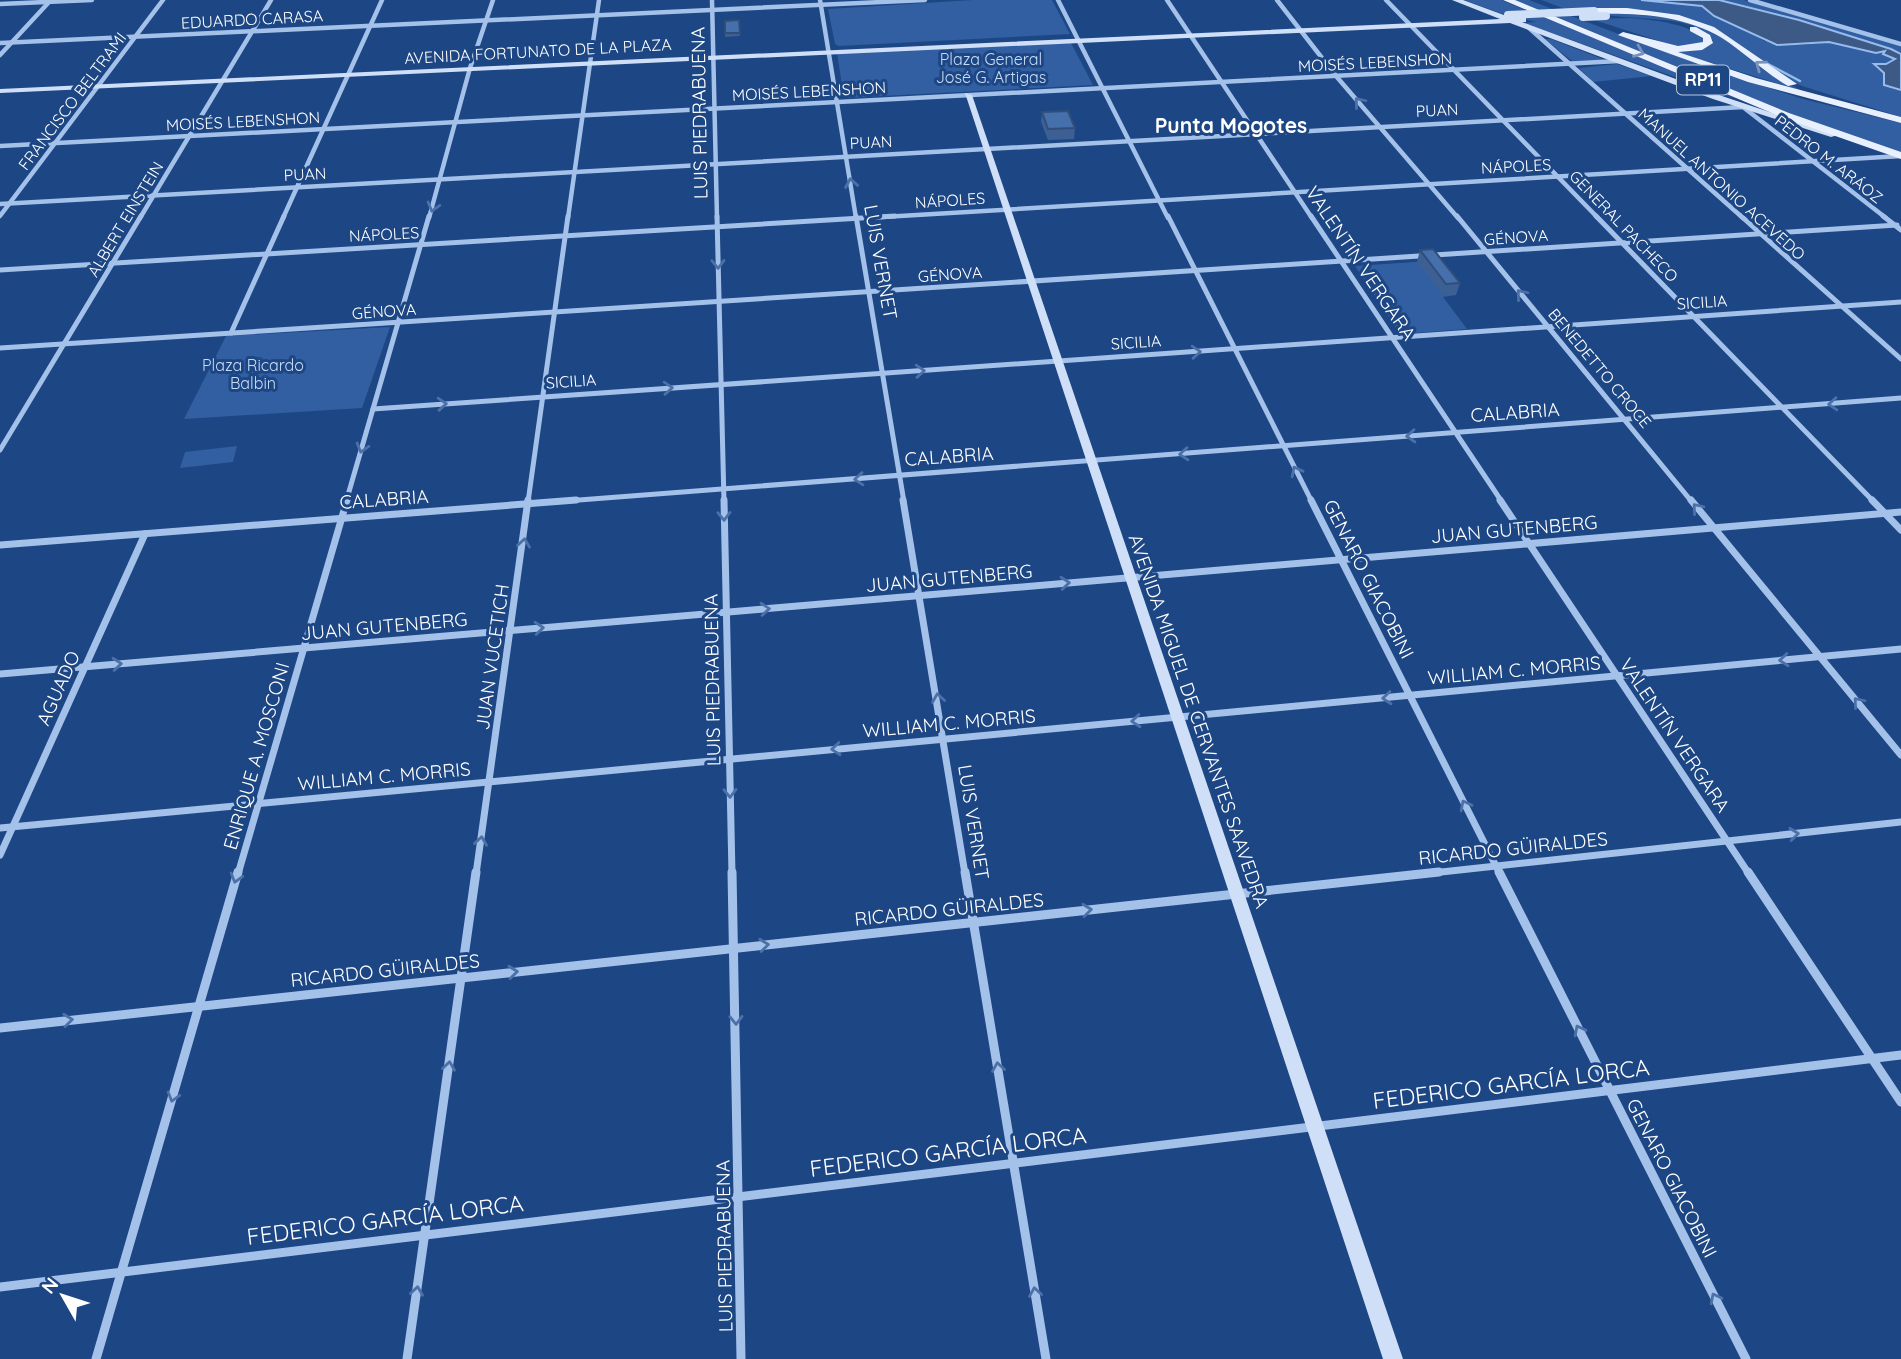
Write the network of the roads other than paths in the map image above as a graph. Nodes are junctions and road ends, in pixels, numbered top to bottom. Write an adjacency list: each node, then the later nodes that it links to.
1 (92, 0): 17 (street)
2 (163, 0): 34 (street, FRANCISCO BELTRAMI)
3 (271, 0): 31 (street, ALBERT EINSTEIN)
4 (382, 0): 29 (street)
5 (493, 0): 26 (street, ENRIQUE A. MOSCONI)
6 (599, 0): 22 (street, JUAN VUCETICH)
7 (712, 0): 20 (street, LUIS PIEDRABUENA)
8 (925, 0): 18 (street, EDUARDO CARASA)
9 (1058, 0): 35 (street, GENARO GIACOBINI)
10 (1167, 0): 32 (street, VALENTÍN VERGARA)
11 (1277, 0): 30 (street, BENEDETTO CROCE)
12 (1387, 0): 27 (street, GENERAL PACHECO)
13 (1456, 0): 23 (main road)
14 (1507, 0): 67 (main road, RP11, one-way to 67)
15 (1535, 0): 33 (main road, RP11)
16 (1750, 0): 38 (street)
17 (50, 1): 19 (street); 36 (street)
18 (820, 2): 20 (street, EDUARDO CARASA); 39 (street, LUIS VERNET)
19 (0, 4)
20 (713, 10): 22 (street, EDUARDO CARASA); 41 (street, LUIS PIEDRABUENA)
21 (1594, 11): 25 (main road, AVENIDA FORTUNATO DE LA PLAZA, bridge); 56 (main road, one-way to 21)
22 (597, 15): 26 (street, EDUARDO CARASA); 43 (street, JUAN VUCETICH)
23 (1497, 15): 25 (main road); 27 (main road, AVENIDA FORTUNATO DE LA PLAZA)
24 (1606, 16): 28 (main road, bridge); 33 (main road)
25 (1509, 18): 27 (main road, AVENIDA FORTUNATO DE LA PLAZA); 28 (main road)
26 (487, 20): 29 (street, EDUARDO CARASA); 45 (street, ENRIQUE A. MOSCONI)
27 (1407, 23): 30 (main road, AVENIDA FORTUNATO DE LA PLAZA); 46 (street, GENERAL PACHECO)
28 (1525, 23): 42 (main road); 44 (street, MANUEL ANTONIO ACEVEDO)
29 (370, 26): 31 (street, EDUARDO CARASA); 47 (street)
30 (1299, 28): 32 (main road, AVENIDA FORTUNATO DE LA PLAZA); 48 (street, BENEDETTO CROCE)
31 (253, 31): 34 (street, EDUARDO CARASA); 49 (street, ALBERT EINSTEIN)
32 (1187, 33): 35 (main road, AVENIDA FORTUNATO DE LA PLAZA); 50 (street, VALENTÍN VERGARA)
33 (1623, 35): 56 (main road, RP11)
34 (136, 37): 36 (street, EDUARDO CARASA); 51 (street, FRANCISCO BELTRAMI)
35 (1078, 39): 39 (main road, AVENIDA FORTUNATO DE LA PLAZA); 52 (street, GENARO GIACOBINI)
36 (12, 42): 37 (street, EDUARDO CARASA); 40 (street)
37 (0, 43)
38 (1901, 44)
39 (828, 50): 41 (main road, AVENIDA FORTUNATO DE LA PLAZA); 55 (street, LUIS VERNET)
40 (0, 55)
41 (713, 56): 43 (main road, AVENIDA FORTUNATO DE LA PLAZA); 58 (street, LUIS PIEDRABUENA)
42 (1619, 61): 44 (street, MOISÉS LEBENSHON); 57 (main road)
43 (591, 62): 45 (main road, AVENIDA FORTUNATO DE LA PLAZA); 60 (street, JUAN VUCETICH)
44 (1569, 64): 46 (street, MOISÉS LEBENSHON); 59 (street, MANUEL ANTONIO ACEVEDO)
45 (470, 68): 47 (main road, AVENIDA FORTUNATO DE LA PLAZA); 63 (street, ENRIQUE A. MOSCONI)
46 (1453, 70): 48 (street, MOISÉS LEBENSHON); 61 (street, GENERAL PACHECO)
47 (348, 74): 49 (main road, AVENIDA FORTUNATO DE LA PLAZA); 65 (street)
48 (1336, 76): 50 (street, MOISÉS LEBENSHON); 64 (street, BENEDETTO CROCE, one-way to 48)
49 (223, 80): 51 (main road, AVENIDA FORTUNATO DE LA PLAZA); 68 (street, ALBERT EINSTEIN)
50 (1220, 82): 52 (street, MOISÉS LEBENSHON); 66 (street, VALENTÍN VERGARA)
51 (98, 86): 53 (main road, AVENIDA FORTUNATO DE LA PLAZA); 70 (street, FRANCISCO BELTRAMI)
52 (1103, 88): 54 (street, MOISÉS LEBENSHON); 69 (street, GENARO GIACOBINI)
53 (0, 91)
54 (968, 95): 55 (street, MOISÉS LEBENSHON); 72 (main road, AVENIDA MIGUEL DE CERVANTES SAAVEDRA)
55 (837, 102): 58 (street, MOISÉS LEBENSHON); 73 (street, LUIS VERNET)
56 (1844, 105): 62 (main road, RP11)
57 (1743, 107): 59 (street, PUAN); 67 (main road); 75 (street, PEDRO M. ARÁOZ)
58 (715, 109): 60 (street, MOISÉS LEBENSHON); 76 (street, LUIS PIEDRABUENA)
59 (1623, 113): 61 (street, PUAN); 77 (street, MANUEL ANTONIO ACEVEDO)
60 (584, 116): 63 (street, MOISÉS LEBENSHON); 78 (street, JUAN VUCETICH)
61 (1500, 119): 64 (street, PUAN); 79 (street, GENERAL PACHECO)
62 (1901, 120)
63 (457, 122): 65 (street, MOISÉS LEBENSHON); 80 (street, ENRIQUE A. MOSCONI)
64 (1379, 126): 66 (street, PUAN); 81 (street, BENEDETTO CROCE)
65 (323, 129): 68 (street, MOISÉS LEBENSHON); 82 (street)
66 (1255, 132): 69 (street, PUAN); 83 (street, VALENTÍN VERGARA)
67 (1836, 135): 74 (main road, RP11)
68 (189, 136): 70 (street, MOISÉS LEBENSHON); 84 (street, ALBERT EINSTEIN)
69 (1129, 139): 72 (street, PUAN); 85 (street, GENARO GIACOBINI)
70 (55, 143): 71 (street, MOISÉS LEBENSHON); 86 (street, FRANCISCO BELTRAMI)
71 (0, 146)
72 (986, 148): 73 (street, PUAN); 88 (main road, AVENIDA MIGUEL DE CERVANTES SAAVEDRA)
73 (846, 156): 76 (street, PUAN); 90 (street, LUIS VERNET, one-way to 73)
74 (1901, 156): 75 (street, NÁPOLES)
75 (1812, 161): 77 (street, NÁPOLES); 91 (street, PEDRO M. ARÁOZ)
76 (716, 163): 78 (street, PUAN); 92 (street, LUIS PIEDRABUENA)
77 (1685, 167): 79 (street, NÁPOLES); 94 (street, MANUEL ANTONIO ACEVEDO)
78 (577, 171): 80 (street, PUAN); 95 (street, JUAN VUCETICH)
79 (1556, 176): 81 (street, NÁPOLES); 96 (street, GENERAL PACHECO)
80 (441, 179): 82 (street, PUAN); 97 (street, ENRIQUE A. MOSCONI, one-way to 97)
81 (1429, 183): 83 (street, NÁPOLES); 98 (street, BENEDETTO CROCE)
82 (297, 187): 84 (street, PUAN); 99 (street)
83 (1294, 191): 85 (street, NÁPOLES); 100 (street, VALENTÍN VERGARA)
84 (154, 195): 86 (street, PUAN); 101 (street, ALBERT EINSTEIN)
85 (1159, 199): 88 (street, NÁPOLES); 103 (street, GENARO GIACOBINI)
86 (9, 203): 87 (street, PUAN); 89 (street, FRANCISCO BELTRAMI)
87 (0, 204)
88 (1006, 208): 90 (street, NÁPOLES); 104 (main road, AVENIDA MIGUEL DE CERVANTES SAAVEDRA)
89 (0, 216)
90 (857, 218): 92 (street, NÁPOLES); 105 (street, LUIS VERNET)
91 (1898, 225): 93 (street, PEDRO M. ARÁOZ); 94 (street, GÉNOVA)
92 (718, 226): 95 (street, NÁPOLES); 106 (street, LUIS PIEDRABUENA, one-way to 106)
93 (1901, 230)
94 (1759, 234): 96 (street, GÉNOVA); 108 (street, MANUEL ANTONIO ACEVEDO)
95 (568, 235): 97 (street, NÁPOLES); 109 (street, JUAN VUCETICH)
96 (1621, 243): 98 (street, GÉNOVA); 110 (street, GENERAL PACHECO)
97 (422, 244): 99 (street, NÁPOLES); 111 (street, ENRIQUE A. MOSCONI)
98 (1486, 251): 100 (street, GÉNOVA); 112 (street, BENEDETTO CROCE, one-way to 98)
99 (267, 254): 101 (street, NÁPOLES); 113 (street)
100 (1341, 261): 103 (street, GÉNOVA); 114 (street, VALENTÍN VERGARA)
101 (113, 263): 102 (street, NÁPOLES); 115 (street, ALBERT EINSTEIN)
102 (0, 270)
103 (1195, 271): 104 (street, GÉNOVA); 117 (street, GENARO GIACOBINI)
104 (1030, 281): 105 (street, GÉNOVA); 119 (main road, AVENIDA MIGUEL DE CERVANTES SAAVEDRA)
105 (870, 292): 106 (street, GÉNOVA); 120 (street, LUIS VERNET)
106 (719, 302): 109 (street, GÉNOVA); 121 (street, LUIS PIEDRABUENA)
107 (1901, 302): 108 (street, SICILIA)
108 (1842, 306): 110 (street, SICILIA); 118 (street, MANUEL ANTONIO ACEVEDO)
109 (557, 312): 111 (street, GÉNOVA); 122 (street, JUAN VUCETICH)
110 (1693, 317): 112 (street, SICILIA); 124 (street, GENERAL PACHECO)
111 (399, 322): 113 (street, GÉNOVA); 125 (street, ENRIQUE A. MOSCONI)
112 (1548, 327): 114 (street, SICILIA); 126 (street, BENEDETTO CROCE)
113 (230, 333): 115 (street, GÉNOVA)
114 (1392, 338): 117 (street, SICILIA); 127 (street, VALENTÍN VERGARA)
115 (64, 344): 116 (street, GÉNOVA); 128 (street, ALBERT EINSTEIN)
116 (0, 348)
117 (1235, 349): 119 (street, SICILIA, one-way to 117); 129 (street, GENARO GIACOBINI)
118 (1901, 359)
119 (1057, 361): 120 (street, SICILIA, one-way to 119); 131 (main road, AVENIDA MIGUEL DE CERVANTES SAAVEDRA)
120 (884, 373): 121 (street, SICILIA); 132 (street, LUIS VERNET)
121 (721, 385): 122 (street, SICILIA, one-way to 121); 133 (street, LUIS PIEDRABUENA)
122 (545, 397): 125 (street, SICILIA, one-way to 122); 134 (street, JUAN VUCETICH)
123 (1901, 398): 124 (street, CALABRIA, one-way to 124)
124 (1781, 408): 126 (street, CALABRIA); 136 (street, GENERAL PACHECO)
125 (373, 409): 137 (street, ENRIQUE A. MOSCONI, one-way to 137)
126 (1625, 420): 127 (street, CALABRIA); 138 (street, BENEDETTO CROCE, one-way to 126)
127 (1455, 433): 129 (street, CALABRIA, one-way to 129); 141 (street, VALENTÍN VERGARA)
128 (4, 438): 130 (street, ALBERT EINSTEIN)
129 (1284, 446): 131 (street, CALABRIA, one-way to 131); 143 (street, GENARO GIACOBINI, one-way to 129)
130 (0, 450)
131 (1091, 461): 132 (street, CALABRIA); 144 (main road, AVENIDA MIGUEL DE CERVANTES SAAVEDRA)
132 (901, 475): 133 (street, CALABRIA, one-way to 133); 145 (street, LUIS VERNET)
133 (723, 489): 134 (street, CALABRIA); 146 (street, LUIS PIEDRABUENA, one-way to 146)
134 (529, 504): 137 (street, CALABRIA); 147 (street, JUAN VUCETICH, one-way to 134)
135 (1901, 512): 136 (street, JUAN GUTENBERG)
136 (1885, 513): 138 (street, JUAN GUTENBERG); 139 (street, GENERAL PACHECO)
137 (342, 519): 140 (street, CALABRIA); 148 (street, ENRIQUE A. MOSCONI)
138 (1714, 528): 141 (street, JUAN GUTENBERG); 150 (street, BENEDETTO CROCE)
139 (1901, 530)
140 (145, 534): 142 (street, CALABRIA); 151 (street, AGUADO)
141 (1529, 544): 143 (street, JUAN GUTENBERG); 153 (street, VALENTÍN VERGARA)
142 (0, 545)
143 (1341, 560): 144 (street, JUAN GUTENBERG); 154 (street, GENARO GIACOBINI)
144 (1130, 578): 145 (street, JUAN GUTENBERG, one-way to 144); 155 (main road, AVENIDA MIGUEL DE CERVANTES SAAVEDRA)
145 (921, 596): 146 (street, JUAN GUTENBERG, one-way to 145); 156 (street, LUIS VERNET, one-way to 145)
146 (726, 612): 147 (street, JUAN GUTENBERG, one-way to 146); 158 (street, LUIS PIEDRABUENA)
147 (511, 631): 148 (street, JUAN GUTENBERG); 159 (street, JUAN VUCETICH)
148 (303, 648): 151 (street, JUAN GUTENBERG, one-way to 148); 160 (street, ENRIQUE A. MOSCONI)
149 (1901, 649): 150 (street, WILLIAM C. MORRIS)
150 (1820, 657): 153 (street, WILLIAM C. MORRIS, one-way to 153); 157 (street, BENEDETTO CROCE, one-way to 150)
151 (85, 667): 152 (street, JUAN GUTENBERG); 162 (street, AGUADO)
152 (0, 674)
153 (1616, 676): 154 (street, WILLIAM C. MORRIS); 164 (street, VALENTÍN VERGARA)
154 (1410, 695): 155 (street, WILLIAM C. MORRIS, one-way to 155); 166 (street, GENARO GIACOBINI, one-way to 154)
155 (1177, 718): 156 (street, WILLIAM C. MORRIS, one-way to 156); 167 (main road, AVENIDA MIGUEL DE CERVANTES SAAVEDRA)
156 (944, 739): 158 (street, WILLIAM C. MORRIS, one-way to 158); 168 (street, LUIS VERNET)
157 (1901, 755)
158 (730, 760): 159 (street, WILLIAM C. MORRIS); 169 (street, LUIS PIEDRABUENA, one-way to 169)
159 (490, 782): 160 (street, WILLIAM C. MORRIS); 170 (street, JUAN VUCETICH, one-way to 159)
160 (258, 804): 162 (street, WILLIAM C. MORRIS); 171 (street, ENRIQUE A. MOSCONI, one-way to 171)
161 (1901, 822): 164 (street, RICARDO GÜIRALDES, one-way to 161)
162 (13, 827): 163 (street, WILLIAM C. MORRIS); 165 (street, AGUADO)
163 (0, 828)
164 (1726, 841): 166 (street, RICARDO GÜIRALDES); 174 (street, VALENTÍN VERGARA)
165 (0, 855)
166 (1496, 866): 167 (street, RICARDO GÜIRALDES); 175 (street, GENARO GIACOBINI, one-way to 166)
167 (1236, 894): 168 (street, RICARDO GÜIRALDES, one-way to 167); 177 (main road, AVENIDA MIGUEL DE CERVANTES SAAVEDRA)
168 (974, 922): 169 (street, RICARDO GÜIRALDES, one-way to 168); 178 (street, LUIS VERNET, one-way to 168)
169 (734, 948): 170 (street, RICARDO GÜIRALDES, one-way to 169); 179 (street, LUIS PIEDRABUENA, one-way to 179)
170 (462, 977): 171 (street, RICARDO GÜIRALDES); 180 (street, JUAN VUCETICH, one-way to 170)
171 (199, 1006): 172 (street, RICARDO GÜIRALDES, one-way to 171); 181 (street, ENRIQUE A. MOSCONI, one-way to 181)
172 (0, 1028)
173 (1901, 1055): 174 (street, FEDERICO GARCÍA LORCA)
174 (1872, 1058): 175 (street, FEDERICO GARCÍA LORCA); 176 (street, VALENTÍN VERGARA)
175 (1610, 1091): 177 (street, FEDERICO GARCÍA LORCA); 188 (street, GENARO GIACOBINI, one-way to 175)
176 (1901, 1102)
177 (1315, 1127): 178 (street, FEDERICO GARCÍA LORCA); 187 (main road, AVENIDA MIGUEL DE CERVANTES SAAVEDRA)
178 (1014, 1164): 179 (street, FEDERICO GARCÍA LORCA); 186 (street, LUIS VERNET, one-way to 178)
179 (740, 1197): 180 (street, FEDERICO GARCÍA LORCA); 185 (street, LUIS PIEDRABUENA)
180 (425, 1235): 181 (street, FEDERICO GARCÍA LORCA); 184 (street, JUAN VUCETICH, one-way to 180)
181 (122, 1272): 182 (street, FEDERICO GARCÍA LORCA); 183 (street, ENRIQUE A. MOSCONI)
182 (0, 1287)
183 (96, 1359)
184 (407, 1359)
185 (741, 1359)
186 (1046, 1359)
187 (1393, 1359)
188 (1746, 1359)

